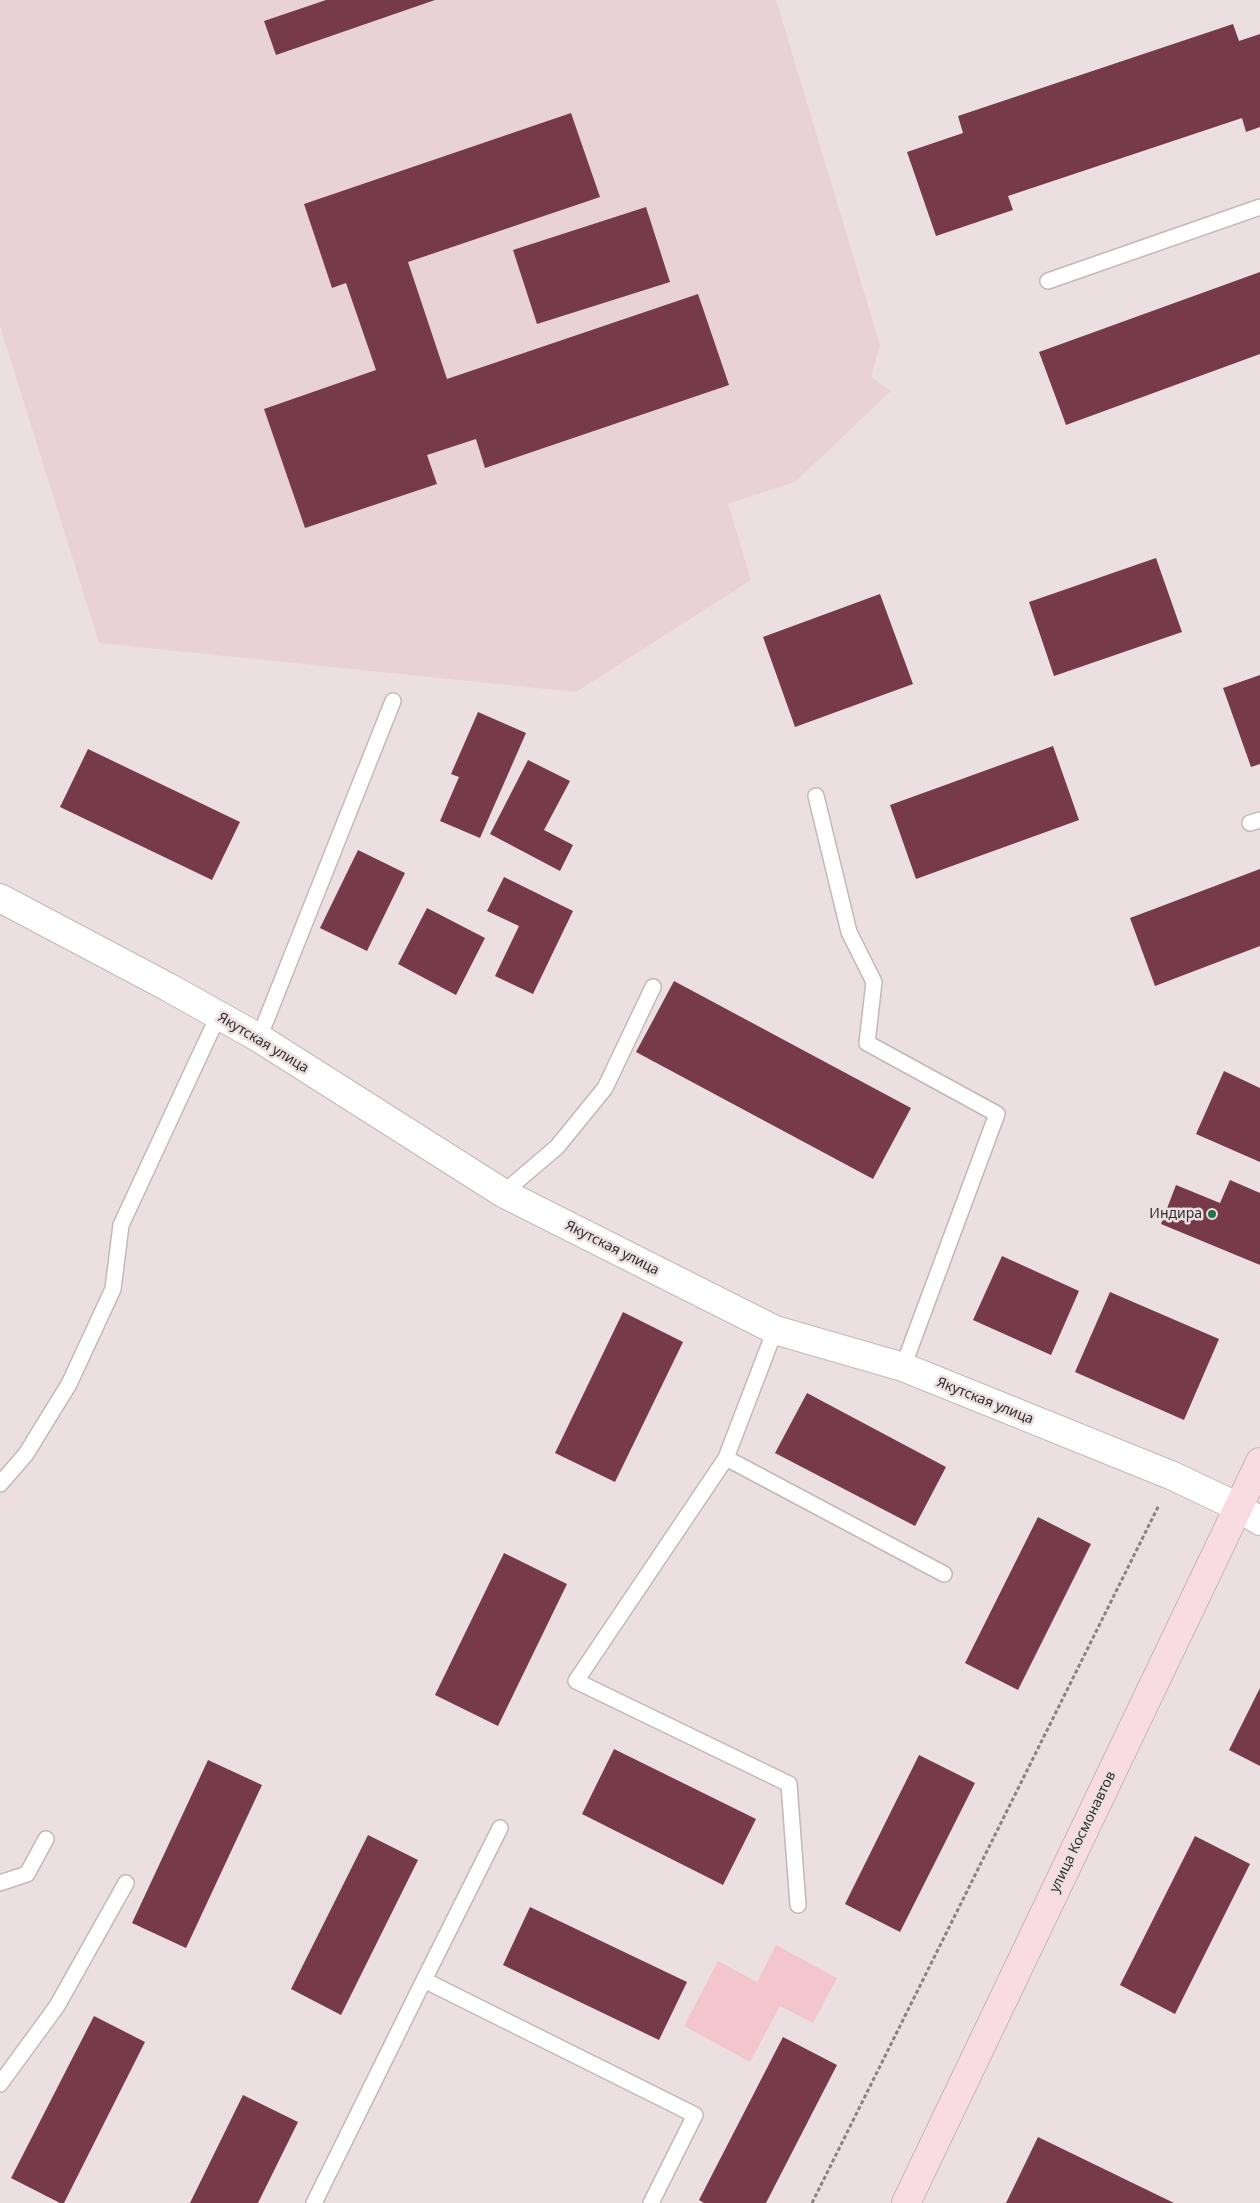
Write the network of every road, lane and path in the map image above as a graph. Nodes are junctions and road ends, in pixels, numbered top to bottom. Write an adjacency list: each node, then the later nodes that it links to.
1 (1260, 207): 2 (lane)
2 (1048, 281)
3 (393, 701): 8 (lane)
4 (816, 796): 11 (lane)
5 (0, 898): 7 (street, Якутская улица)
6 (653, 987): 9 (lane)
7 (218, 1016): 8 (street, Якутская улица); 15 (lane)
8 (259, 1038): 9 (street, Якутская улица)
9 (503, 1193): 10 (street, Якутская улица)
10 (775, 1330): 11 (street, Якутская улица); 12 (lane)
11 (903, 1367): 14 (street, Якутская улица)
12 (726, 1458): 17 (lane); 22 (lane)
13 (1260, 1462): 16 (street, улица Космонавтов)
14 (1173, 1476): 16 (street, Якутская улица); 27 (path)
15 (0, 1484)
16 (1249, 1514): 28 (street, улица Космонавтов)
17 (944, 1574)
18 (500, 1828): 23 (lane)
19 (46, 1839): 20 (lane)
20 (0, 1883)
21 (126, 1883): 24 (lane)
22 (798, 1905)
23 (424, 1980): 25 (lane); 26 (lane)
24 (0, 2084)
25 (314, 2203)
26 (651, 2203)
27 (812, 2203)
28 (906, 2203)

